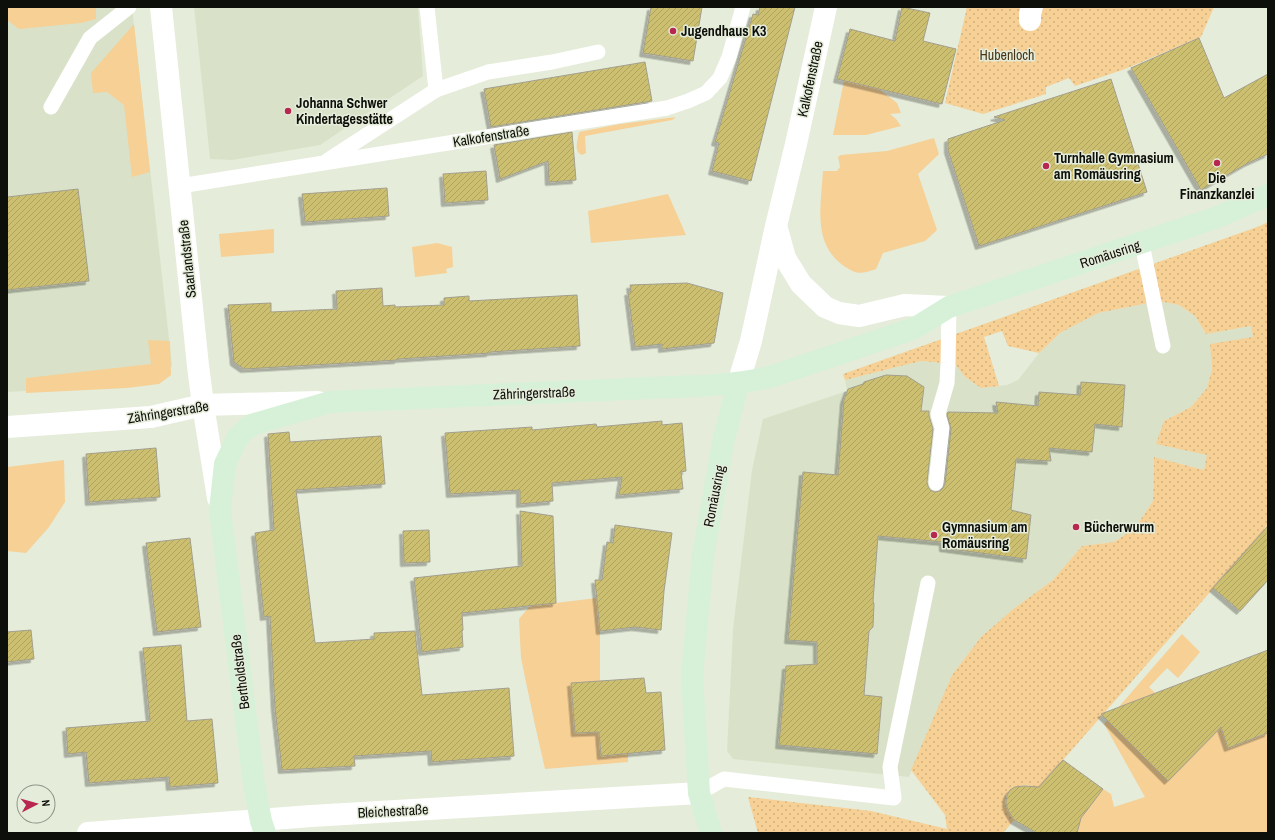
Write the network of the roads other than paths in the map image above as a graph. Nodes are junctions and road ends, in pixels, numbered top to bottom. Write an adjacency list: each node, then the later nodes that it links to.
1 (129, 7): 8 (lane)
2 (161, 7): 10 (street, Saarlandstraße)
3 (426, 7): 7 (lane)
4 (743, 7): 9 (lane, Kalkofenstraße)
5 (826, 7): 12 (street, Kalkofenstraße)
6 (598, 52): 7 (lane)
7 (436, 90): 9 (lane)
8 (51, 106)
9 (324, 163): 10 (lane, Kalkofenstraße)
10 (180, 186): 18 (street, Saarlandstraße)
11 (1268, 195): 13 (main road, Romäusring)
12 (776, 226): 14 (street, Romäusring); 16 (street, Kalkofenstraße)
13 (1142, 244): 14 (main road, Romäusring); 15 (lane)
14 (949, 307): 16 (main road, Romäusring); 20 (lane)
15 (1163, 346)
16 (738, 384): 17 (main road, Zähringerstraße); 23 (main road, Romäusring)
17 (330, 402): 18 (street, Zähringerstraße); 21 (main road, Zähringerstraße)
18 (203, 405): 19 (street, Zähringerstraße); 21 (street, Saarlandstraße)
19 (7, 427)
20 (936, 483)
21 (220, 510): 24 (main road, Bertholdstraße)
22 (928, 584): 23 (lane)
23 (699, 793): 24 (street, Bleichestraße); 26 (main road, Romäusring)
24 (263, 827): 25 (street, Bleichestraße)
25 (88, 833)
26 (711, 833)

